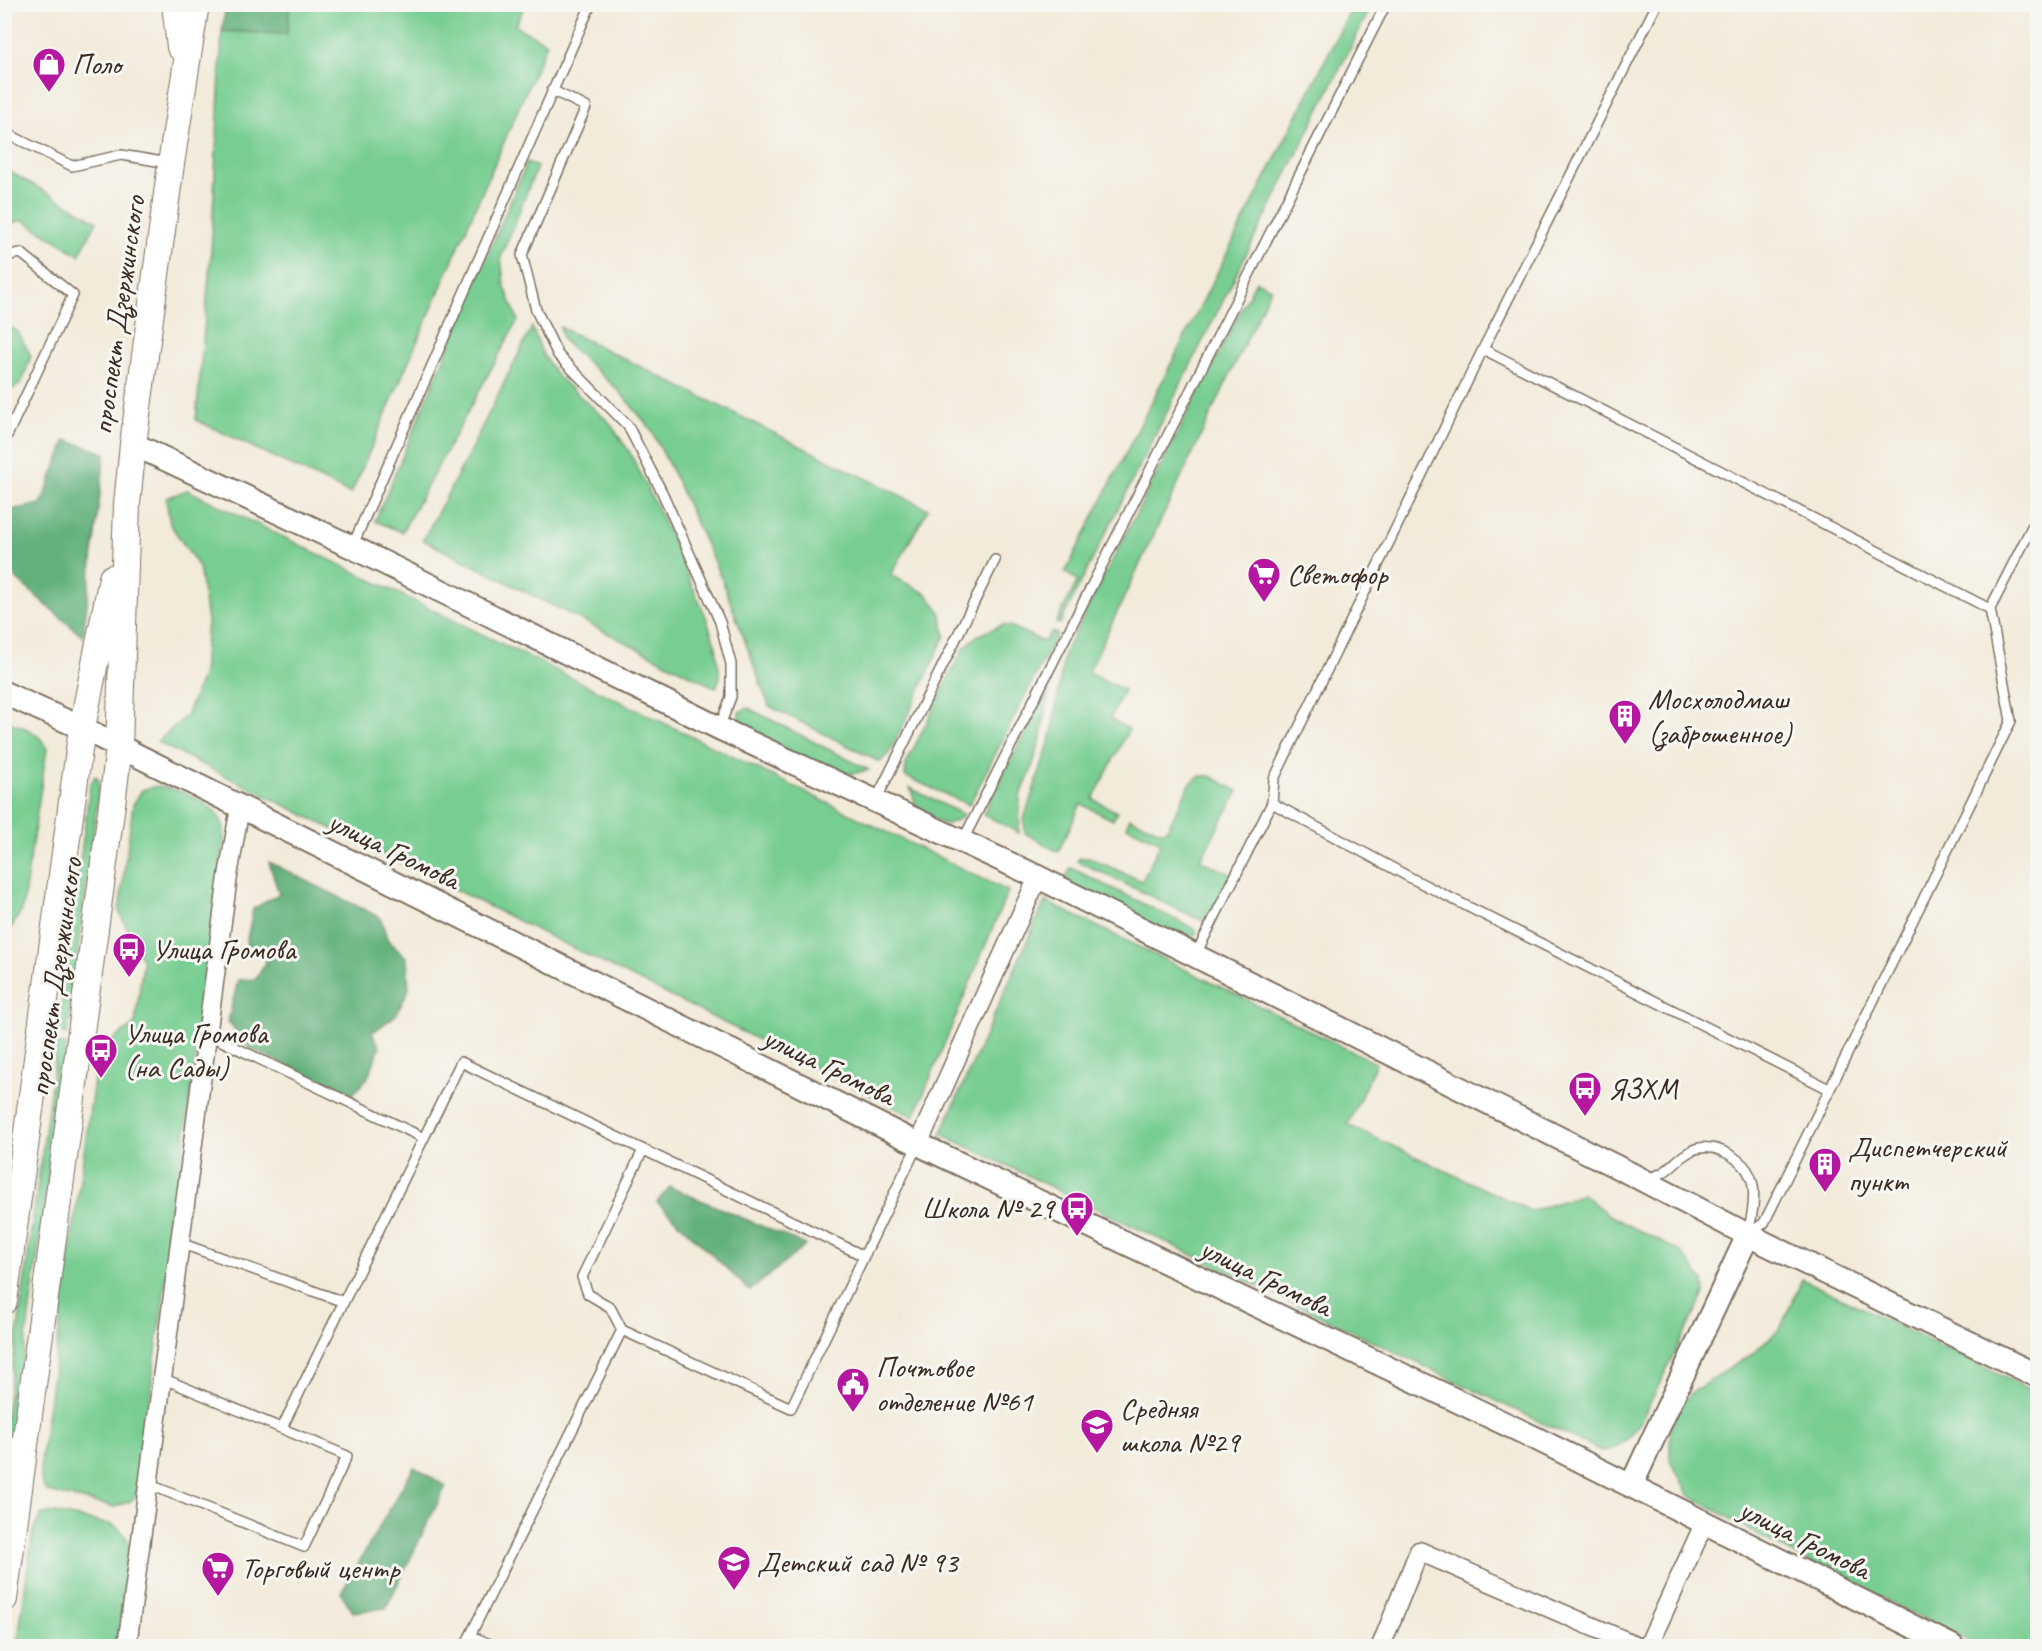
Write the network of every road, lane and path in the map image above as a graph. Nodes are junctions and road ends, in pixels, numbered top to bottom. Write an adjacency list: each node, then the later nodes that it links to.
1 (175, 4): 8 (main road)
2 (196, 4): 8 (main road)
3 (591, 4): 6 (lane)
4 (1386, 4): 27 (lane)
5 (1657, 4): 11 (lane)
6 (552, 90): 17 (lane); 22 (lane)
7 (4, 132): 9 (lane)
8 (175, 135): 9 (main road, проспект Дзержинского)
9 (171, 164): 14 (main road, проспект Дзержинского)
10 (4, 256): 12 (lane)
11 (1483, 349): 19 (lane); 25 (lane)
12 (9, 421): 13 (lane)
13 (4, 442)
14 (134, 444): 15 (main road, проспект Дзержинского); 17 (street)
15 (127, 504): 21 (main road, проспект Дзержинского); 23 (main road, проспект Дзержинского)
16 (2037, 515): 19 (lane)
17 (352, 547): 22 (street)
18 (995, 560): 24 (lane)
19 (1990, 609): 31 (lane)
20 (4, 693): 21 (street, улица Громова)
21 (82, 728): 23 (street, улица Громова); 39 (main road, проспект Дзержинского)
22 (719, 728): 24 (street)
23 (119, 747): 26 (street, улица Громова); 48 (main road, проспект Дзержинского)
24 (875, 802): 27 (street)
25 (1272, 803): 29 (lane); 31 (lane)
26 (240, 807): 30 (street); 33 (street, улица Громова)
27 (962, 842): 28 (street)
28 (1038, 877): 29 (street); 33 (street)
29 (1194, 957): 35 (street)
30 (207, 1034): 32 (lane); 37 (street)
31 (1829, 1089): 36 (lane)
32 (424, 1138): 34 (lane); 40 (lane)
33 (918, 1144): 38 (lane); 46 (street, улица Громова)
34 (644, 1150): 38 (lane); 41 (lane)
35 (1641, 1179): 36 (street); 36 (lane)
36 (1749, 1235): 42 (street); 46 (street)
37 (180, 1243): 40 (lane); 43 (street)
38 (864, 1256): 41 (lane)
39 (4, 1301)
40 (344, 1302): 44 (lane)
41 (622, 1330): 49 (lane)
42 (2037, 1376)
43 (162, 1377): 44 (lane); 45 (street)
44 (282, 1428): 45 (lane)
45 (148, 1484): 50 (street)
46 (1631, 1486): 47 (street, улица Громова)
47 (1705, 1522): 55 (street); 56 (street, улица Громова)
48 (4, 1599)
49 (471, 1636): 51 (lane); 52 (lane)
50 (127, 1647)
51 (465, 1647)
52 (494, 1647)
53 (1381, 1647): 54 (street)
54 (1636, 1647)
55 (1648, 1647)
56 (1952, 1647)

